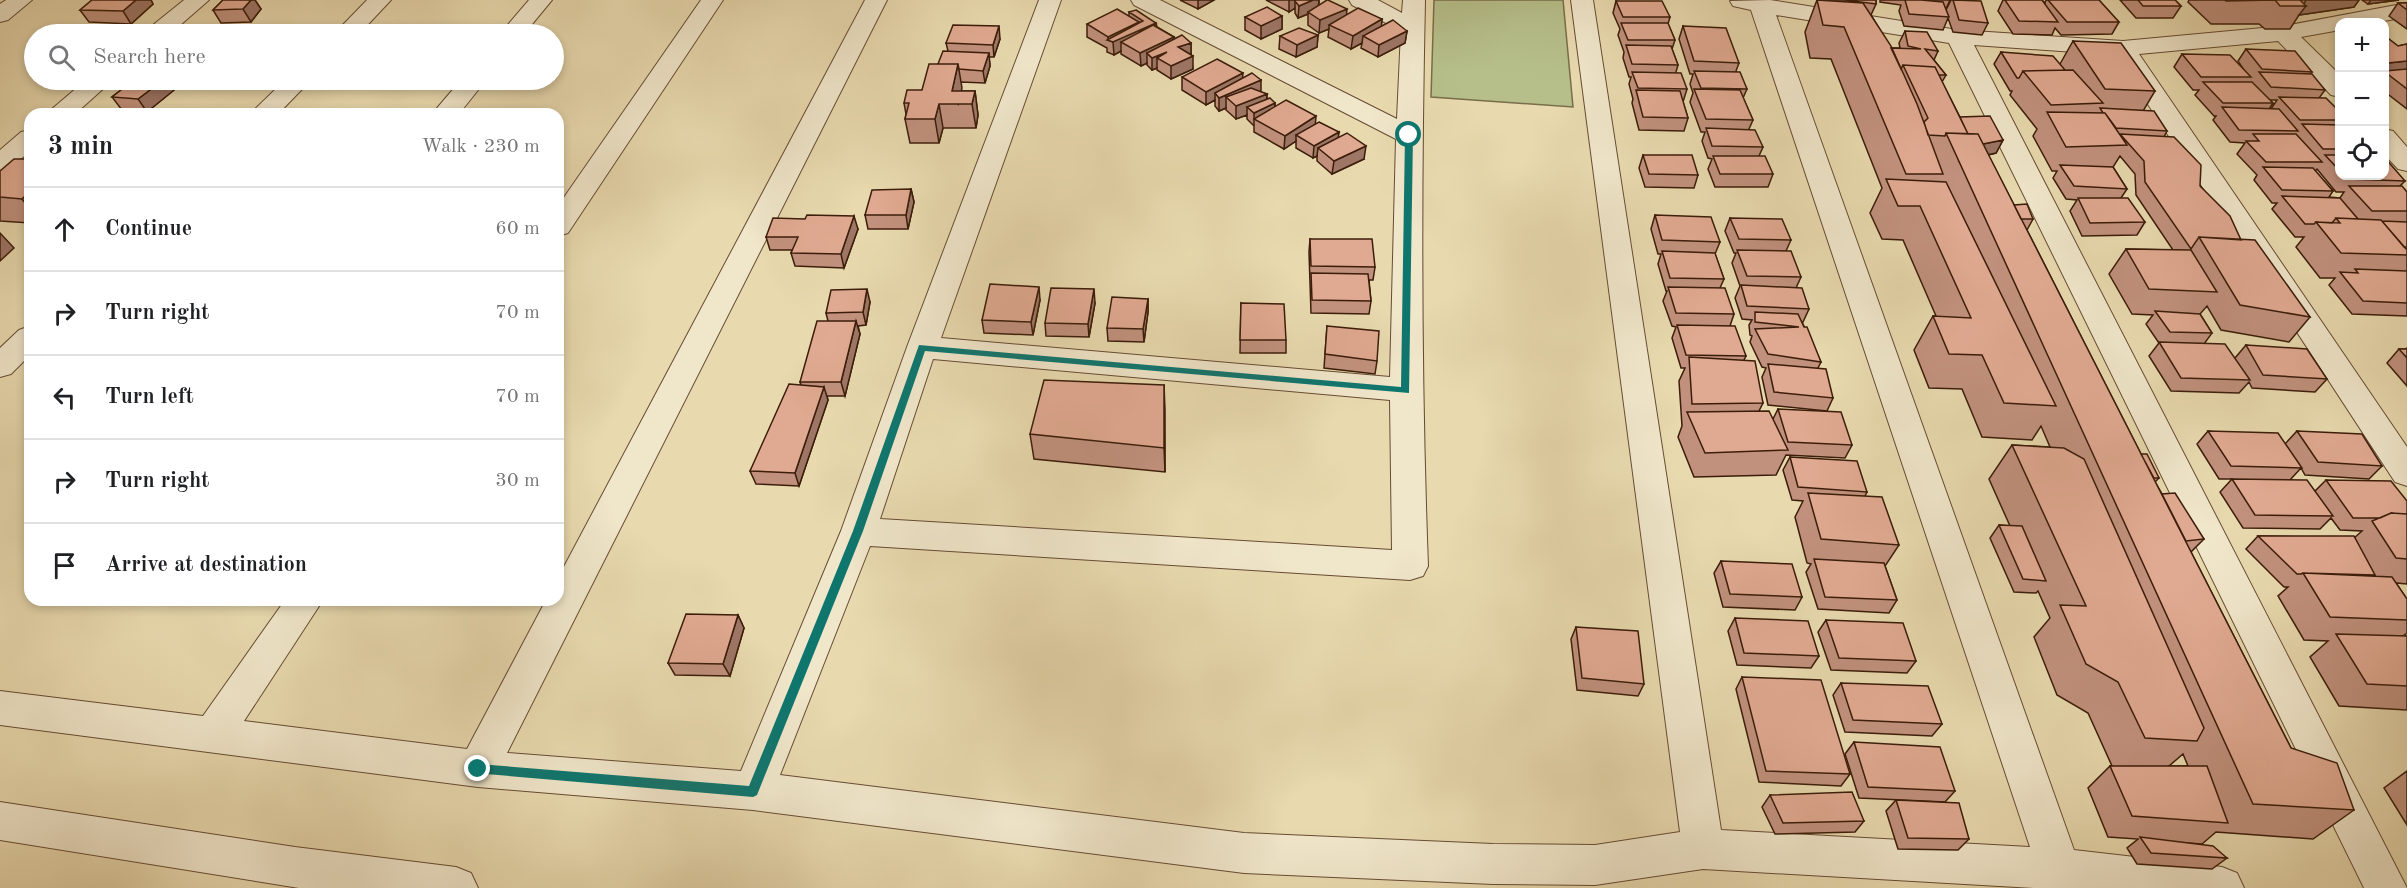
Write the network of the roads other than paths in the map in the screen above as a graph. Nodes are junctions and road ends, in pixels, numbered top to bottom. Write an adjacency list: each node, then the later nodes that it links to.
1 (21, 0): 14 (street)
2 (198, 0): 15 (street)
3 (380, 0): 16 (street)
4 (542, 0): 17 (street)
5 (712, 0): 35 (street)
6 (876, 0): 42 (street)
7 (1050, 0): 37 (street)
8 (1142, 0): 30 (street)
9 (1360, 0): 13 (street)
10 (1582, 0): 50 (street)
11 (1752, 2): 19 (street); 51 (street)
12 (2407, 10): 18 (street)
13 (1414, 14): 30 (street)
14 (0, 15)
15 (168, 24)
16 (356, 24)
17 (521, 24)
18 (2283, 33): 20 (street); 21 (street)
19 (1958, 37): 20 (street); 56 (street)
20 (2123, 48): 40 (street)
21 (2335, 85)
22 (90, 90): 25 (street)
23 (288, 90): 26 (street)
24 (465, 90): 27 (street)
25 (67, 108)
26 (269, 108)
27 (450, 108)
28 (2407, 128): 29 (street)
29 (2389, 130)
30 (1409, 135): 39 (street)
31 (2389, 142): 34 (street)
32 (24, 143): 33 (street)
33 (0, 163)
34 (2407, 163)
35 (564, 218)
36 (24, 343): 38 (street)
37 (922, 348): 39 (street); 41 (street)
38 (0, 366)
39 (1406, 390): 41 (street)
40 (2407, 473)
41 (858, 531): 48 (street)
42 (564, 603)
43 (301, 606): 46 (street)
44 (562, 606): 47 (street)
45 (0, 708): 46 (street)
46 (213, 734): 47 (street)
47 (478, 769): 48 (street)
48 (753, 791): 52 (street)
49 (4, 828): 53 (street)
50 (1702, 849): 51 (street); 52 (street)
51 (2059, 869): 55 (street)
52 (1595, 876)
53 (289, 877): 54 (street)
54 (456, 888)
55 (2222, 888)
56 (2386, 888)

